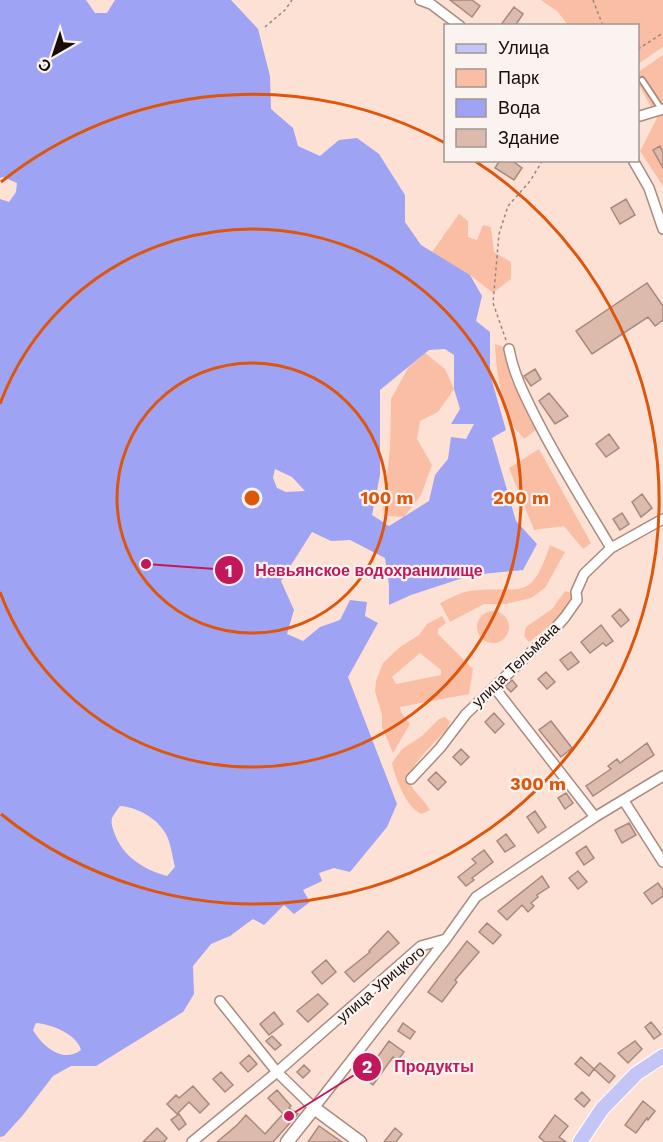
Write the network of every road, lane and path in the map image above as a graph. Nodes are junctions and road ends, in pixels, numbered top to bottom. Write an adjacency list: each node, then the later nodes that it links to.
1 (292, 0): 6 (path)
2 (420, 0): 4 (street)
3 (592, 0): 5 (path)
4 (457, 24)
5 (602, 24)
6 (265, 27)
7 (663, 33): 8 (path)
8 (639, 48)
9 (642, 80): 10 (lane)
10 (663, 110): 11 (street)
11 (639, 115)
12 (542, 162): 15 (path)
13 (634, 162): 14 (street)
14 (663, 229)
15 (509, 349): 17 (street)
16 (663, 519): 17 (street, улица Тельмана)
17 (611, 548): 18 (street, улица Тельмана)
18 (494, 687): 20 (street, улица Тельмана); 22 (street)
19 (663, 776): 21 (street)
20 (411, 778)
21 (624, 801): 22 (street); 23 (street)
22 (595, 817): 24 (street)
23 (663, 862)
24 (446, 939): 27 (street, улица Урицкого); 28 (street)
25 (220, 1001): 27 (street)
26 (663, 1056): 32 (main road)
27 (277, 1072): 28 (street); 30 (street, улица Урицкого)
28 (314, 1108): 29 (street); 31 (street)
29 (353, 1140)
30 (192, 1142)
31 (287, 1142)
32 (580, 1142)

